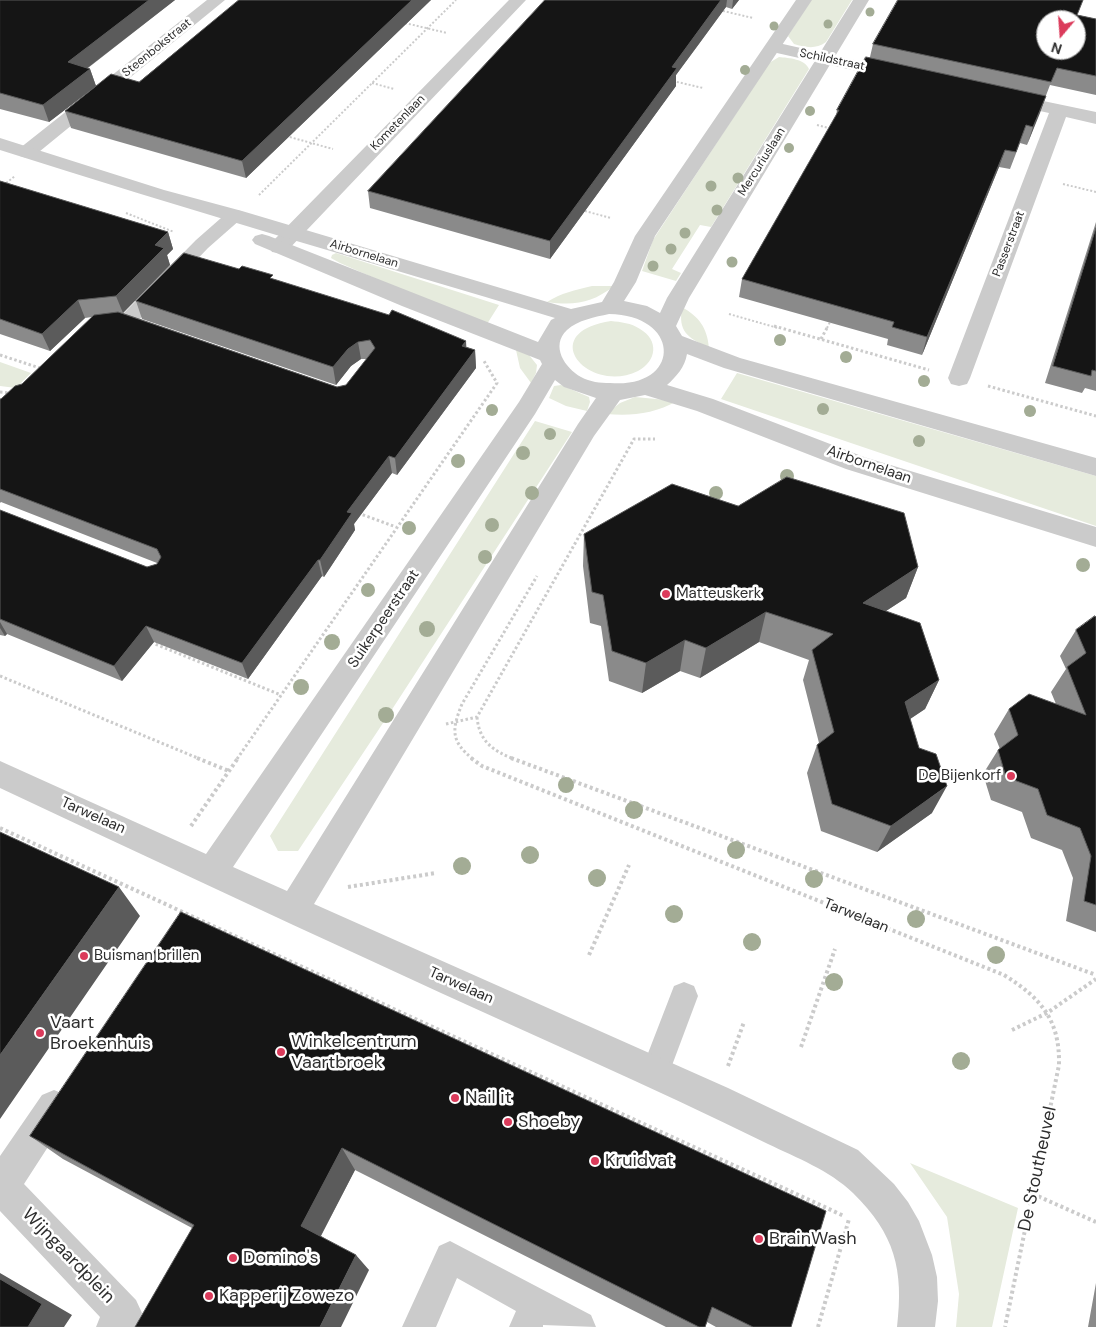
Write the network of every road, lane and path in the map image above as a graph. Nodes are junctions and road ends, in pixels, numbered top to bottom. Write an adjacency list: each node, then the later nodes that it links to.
1 (217, 0): 24 (street, Steenbokstraat)
2 (456, 0): 9 (path)
3 (518, 0): 10 (street, Kometenlaan)
4 (804, 0): 11 (street)
5 (861, 0): 12 (street, Mercuriuslaan)
6 (714, 9): 7 (path)
7 (753, 18)
8 (400, 22): 9 (path)
9 (427, 28): 10 (path); 22 (path)
10 (480, 40): 25 (street, Kometenlaan)
11 (774, 47): 12 (street, Schildstraat); 36 (street)
12 (825, 59): 13 (street, Schildstraat); 42 (street, Mercuriuslaan)
13 (910, 78)
14 (666, 79): 15 (path)
15 (703, 88)
16 (984, 94): 17 (street)
17 (1059, 110): 18 (street); 27 (street, Passerstraat)
18 (1096, 118)
19 (809, 123): 20 (path)
20 (836, 130)
21 (283, 136): 22 (path)
22 (312, 143): 25 (path); 33 (path)
23 (0, 144): 24 (street, Airbornelaan)
24 (27, 152): 33 (street, Airbornelaan)
25 (365, 158): 34 (street, Kometenlaan)
26 (17, 174): 28 (path)
27 (1034, 178): 29 (path); 49 (street, Passerstraat)
28 (0, 188)
29 (1096, 192)
30 (574, 208): 32 (path)
31 (124, 212): 35 (path)
32 (611, 218)
33 (230, 220): 34 (street, Airbornelaan); 35 (lane)
34 (286, 240): 39 (street, Airbornelaan); 47 (street, Airbornelaan)
35 (202, 244): 40 (lane)
36 (609, 306): 39 (street); 42 (street)
37 (729, 314): 44 (path)
38 (834, 314): 44 (path)
39 (570, 316): 47 (street)
40 (126, 322): 41 (street); 43 (lane)
41 (102, 324)
42 (670, 333): 50 (street); 56 (street)
43 (163, 335)
44 (821, 339): 49 (path)
45 (0, 355): 48 (path)
46 (477, 358): 58 (path)
47 (551, 360): 52 (street); 71 (street, Suikerpeerstraat)
48 (46, 370)
49 (959, 378): 54 (path)
50 (645, 387): 52 (street); 59 (street, Airbornelaan)
51 (0, 392): 53 (path)
52 (613, 392): 76 (street)
53 (14, 393)
54 (1096, 416)
55 (655, 439): 63 (path)
56 (1096, 467)
57 (353, 512): 58 (path)
58 (397, 527): 62 (path)
59 (1096, 537)
60 (161, 637): 62 (path)
61 (0, 676): 66 (path)
62 (281, 695): 66 (path)
63 (477, 717): 64 (path); 79 (path)
64 (454, 722): 65 (path); 82 (path, Tarwelaan)
65 (438, 726)
66 (229, 771): 69 (path)
67 (0, 774): 71 (street, Tarwelaan)
68 (0, 828): 95 (path)
69 (188, 832)
70 (630, 865): 78 (path)
71 (212, 872): 76 (street, Tarwelaan)
72 (436, 873): 74 (path)
73 (347, 878): 74 (path)
74 (347, 888): 75 (path)
75 (347, 896)
76 (293, 910): 86 (street, Tarwelaan)
77 (835, 949): 85 (path)
78 (589, 955)
79 (1096, 975)
80 (1096, 979): 82 (path)
81 (684, 996): 86 (lane)
82 (1047, 1013): 84 (path); 89 (path, De Stoutheuvel)
83 (744, 1022): 87 (path)
84 (1012, 1030)
85 (801, 1047)
86 (655, 1074): 96 (street, Tarwelaan)
87 (725, 1074)
88 (68, 1085): 92 (street, Wijngaardplein)
89 (1033, 1194): 90 (path); 97 (path, De Stoutheuvel)
90 (1096, 1222)
91 (530, 1315): 93 (lane); 94 (lane)
92 (115, 1327)
93 (419, 1327)
94 (579, 1327)
95 (818, 1327)
96 (916, 1327)
97 (1006, 1327)

